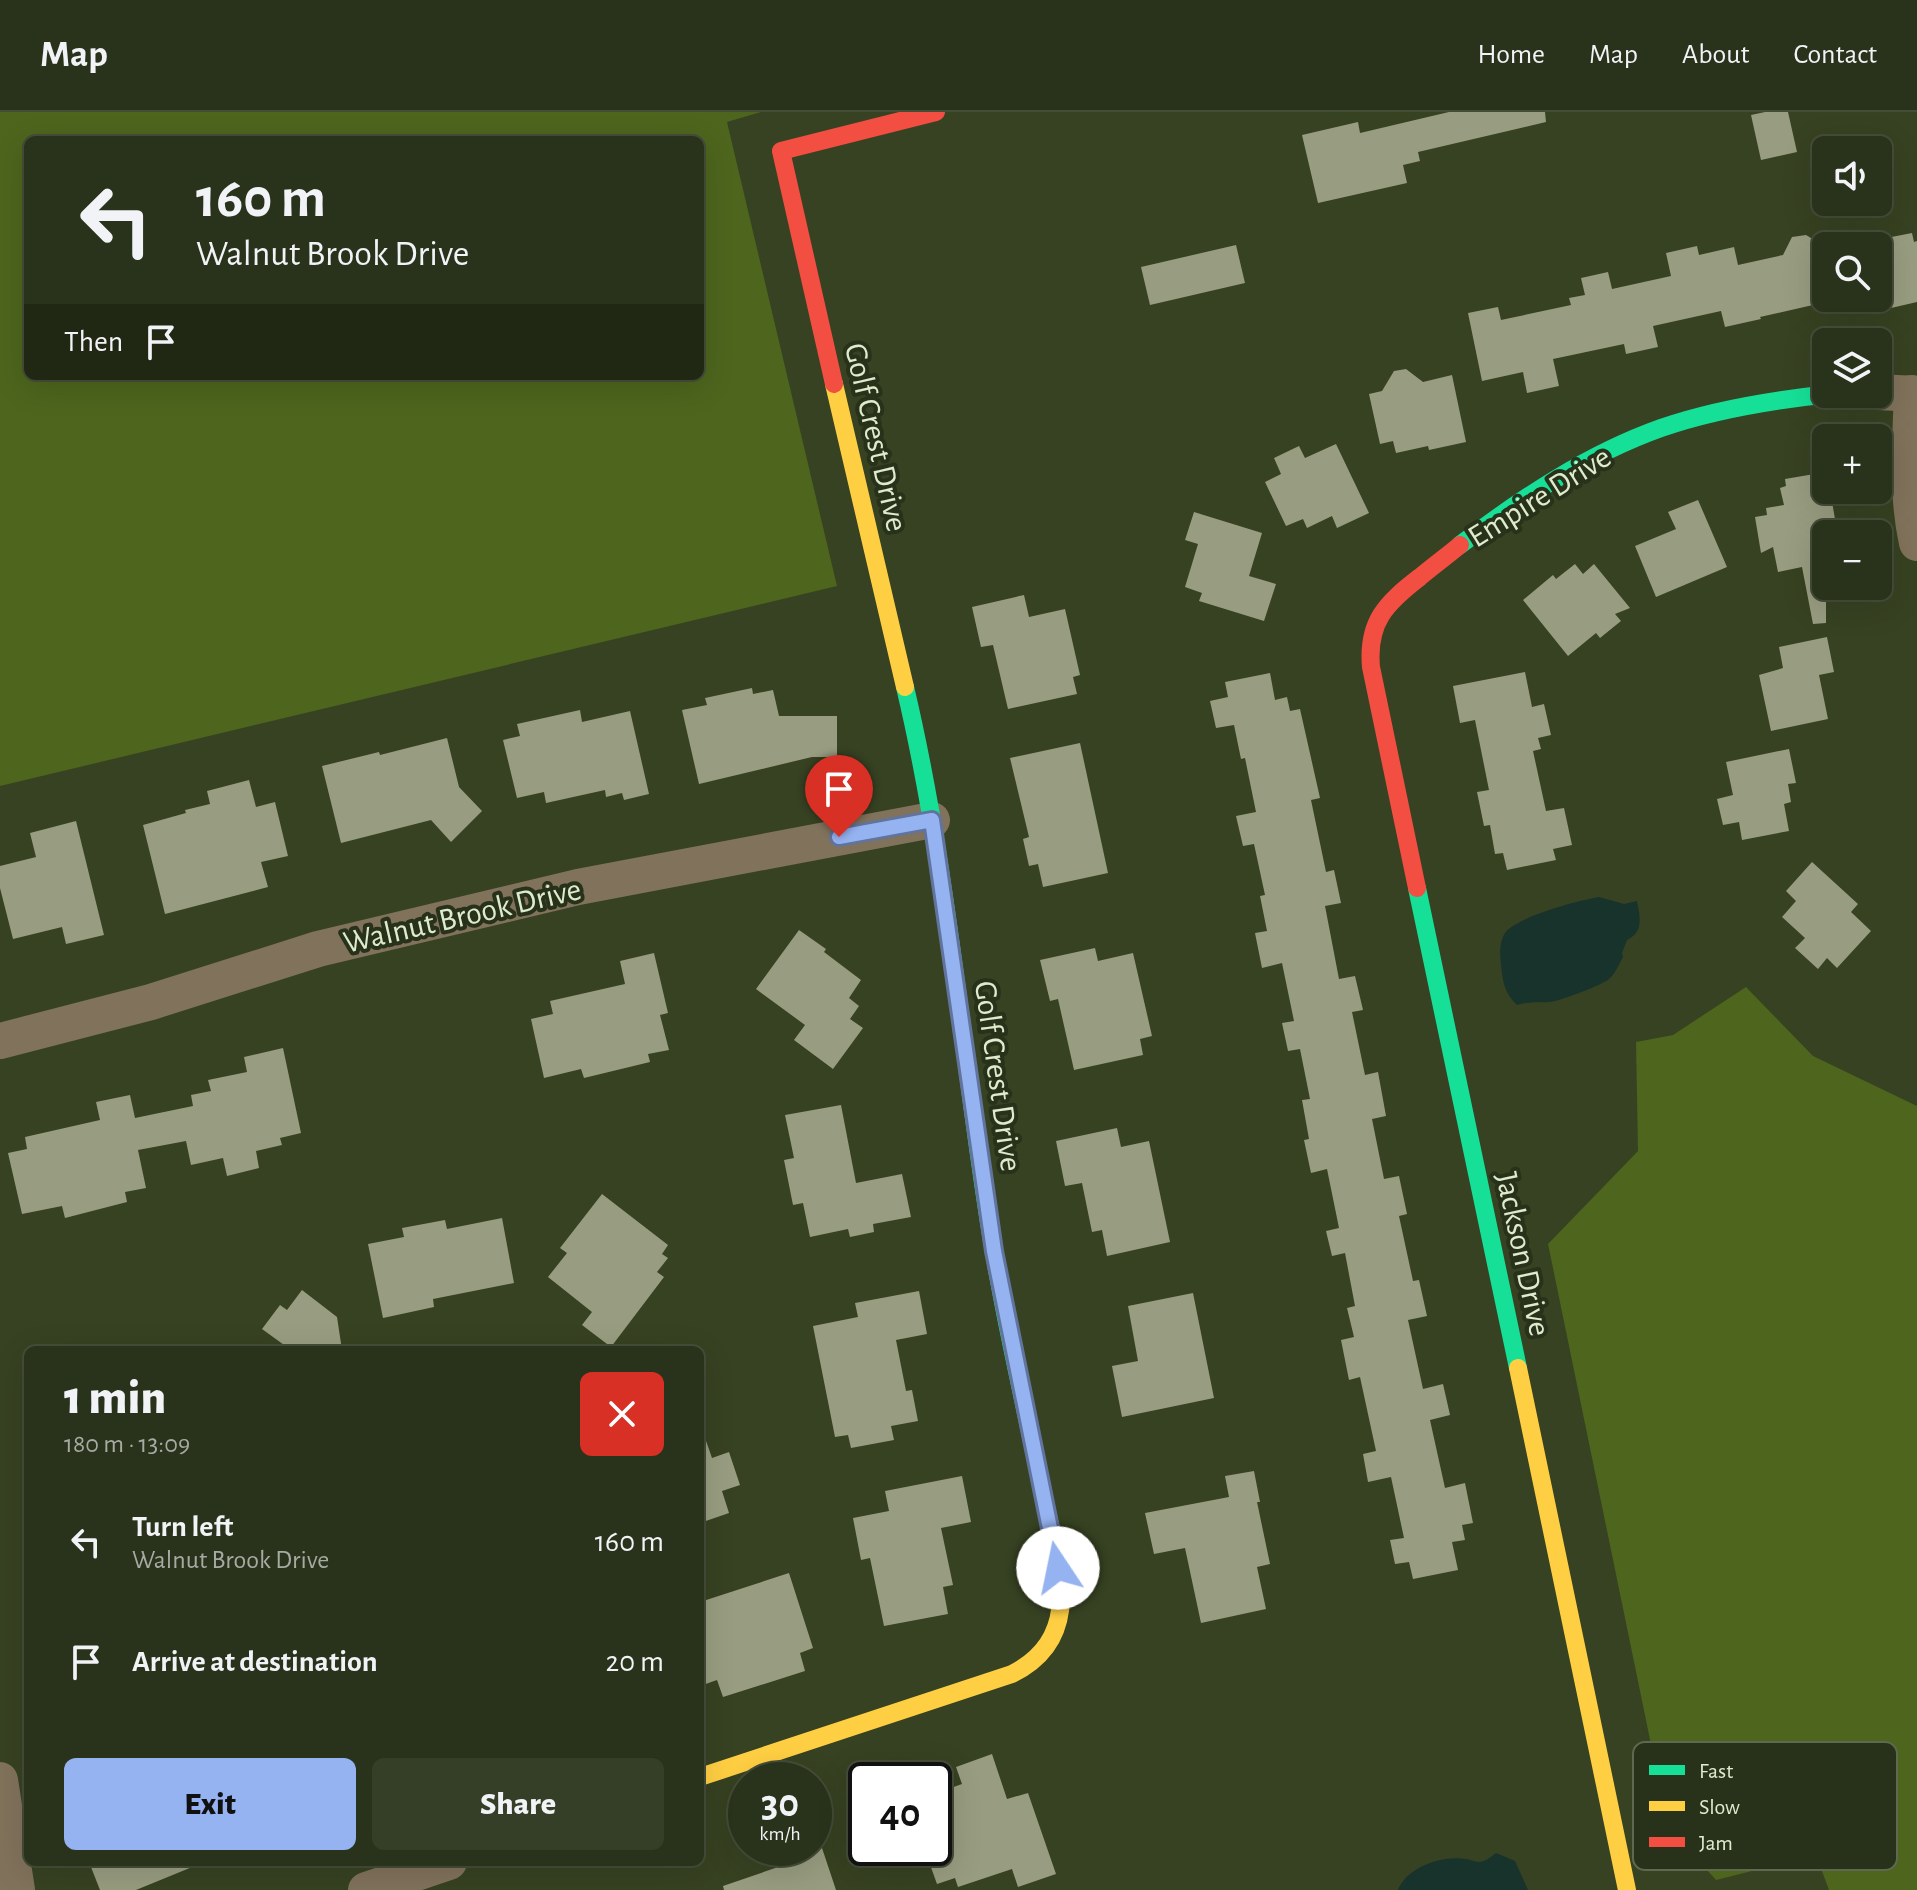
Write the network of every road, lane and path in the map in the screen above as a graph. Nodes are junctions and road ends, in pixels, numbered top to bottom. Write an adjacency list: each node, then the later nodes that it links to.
1 (936, 112): 6 (street, Golf Crest Drive)
2 (1902, 393): 4 (street)
3 (1812, 396): 5 (street, Empire Drive)
4 (1917, 543)
5 (1373, 631): 13 (street, Jackson Drive)
6 (932, 820): 7 (street, Walnut Brook Drive); 8 (street, Golf Crest Drive)
7 (0, 1041)
8 (704, 1776)
9 (0, 1780): 11 (street)
10 (437, 1866): 12 (street)
11 (17, 1890)
12 (366, 1890)
13 (1627, 1890)

